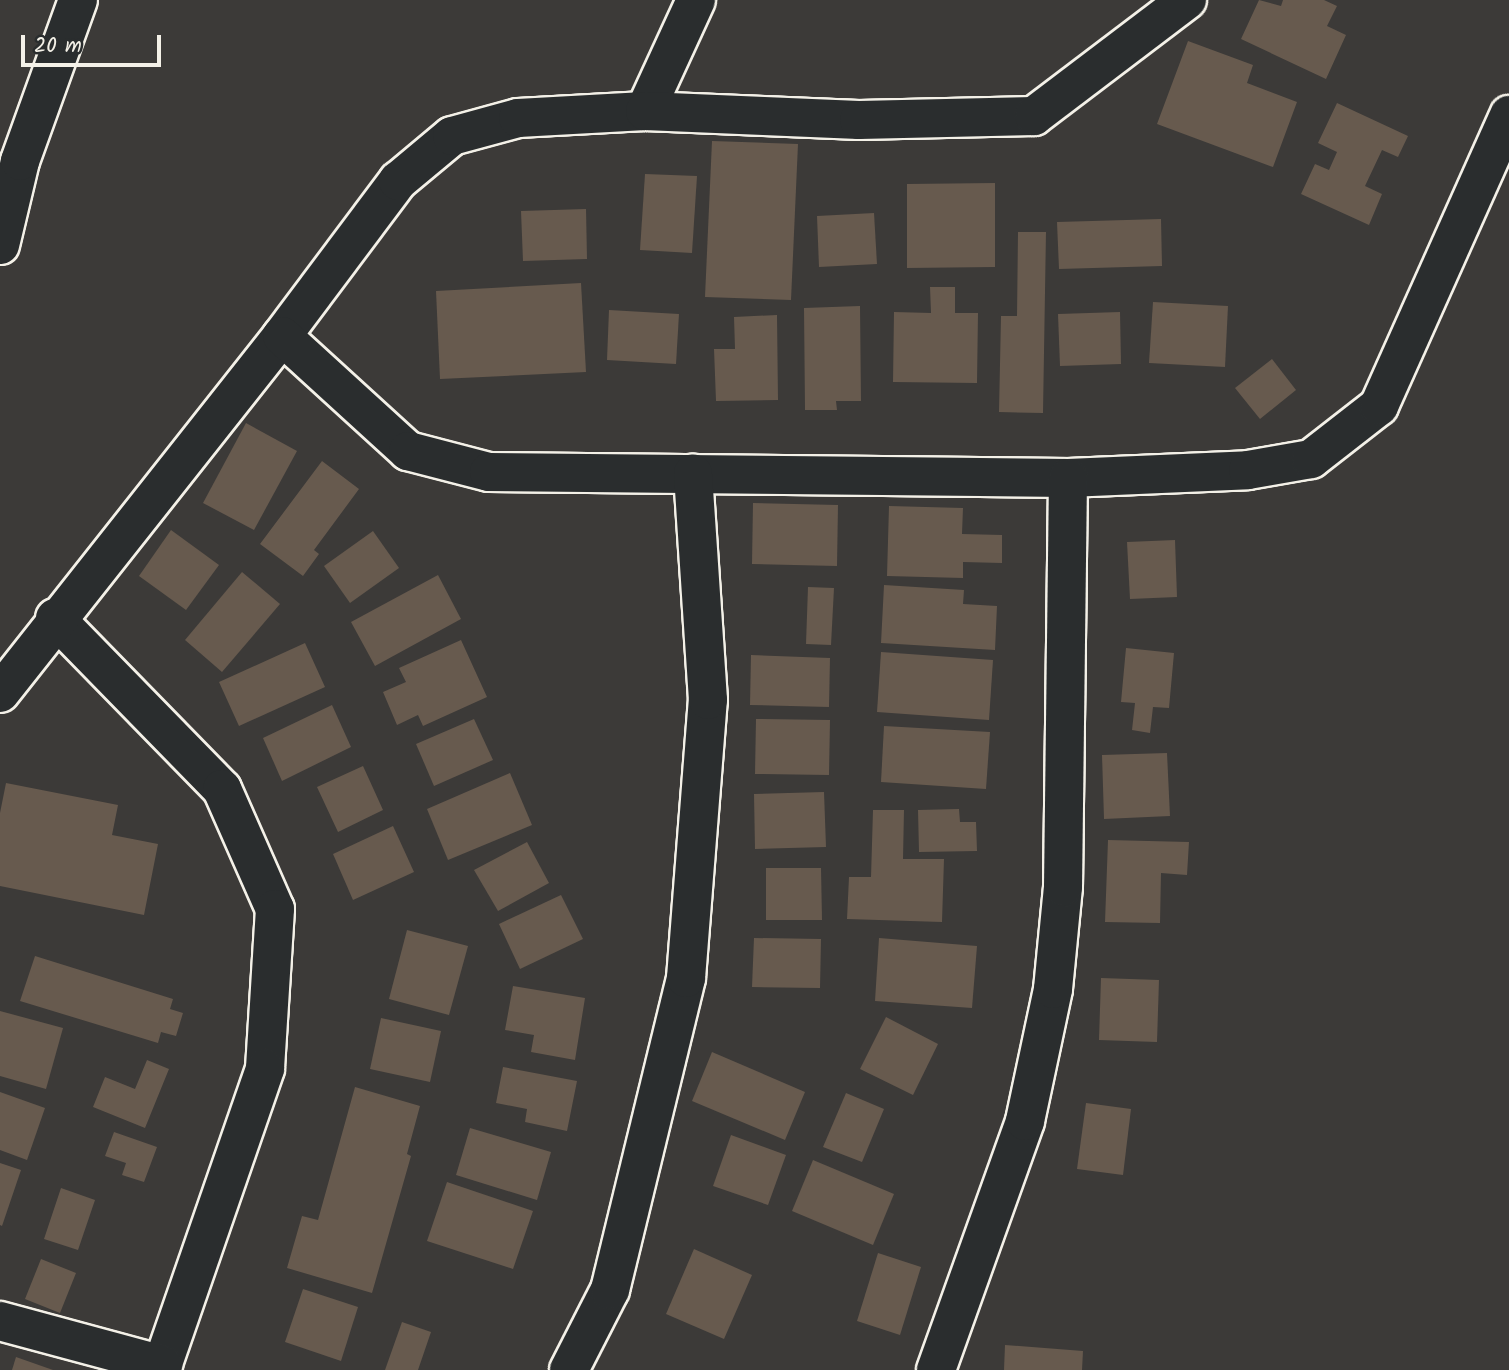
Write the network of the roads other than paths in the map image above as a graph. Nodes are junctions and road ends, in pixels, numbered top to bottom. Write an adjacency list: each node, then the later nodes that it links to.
1 (78, 0): 6 (street)
2 (696, 0): 4 (street)
3 (1187, 0): 4 (street)
4 (645, 111): 7 (street)
5 (1509, 115): 9 (street)
6 (0, 245)
7 (282, 336): 8 (street); 10 (street)
8 (693, 473): 9 (street); 14 (street)
9 (1068, 478): 15 (street)
10 (55, 618): 11 (street); 13 (street)
11 (0, 693)
12 (0, 1321): 13 (street)
13 (162, 1368)
14 (569, 1370)
15 (936, 1370)

